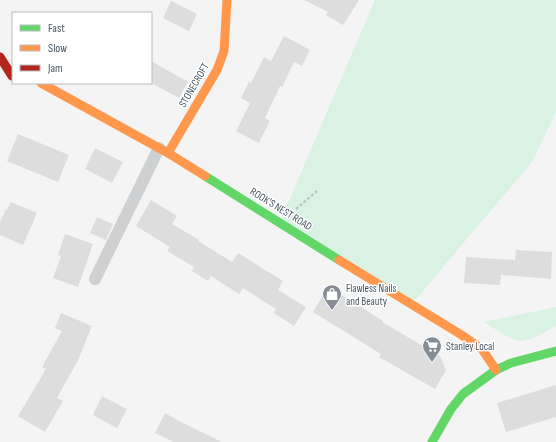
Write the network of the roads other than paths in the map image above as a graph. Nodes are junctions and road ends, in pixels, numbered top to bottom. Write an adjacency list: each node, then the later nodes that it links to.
1 (226, 0): 6 (street, STONECROFT)
2 (0, 57): 4 (street)
3 (0, 74): 4 (street)
4 (12, 76)
5 (43, 84): 6 (street, ROOK'S NEST ROAD)
6 (163, 151): 7 (lane); 9 (street, ROOK'S NEST ROAD)
7 (95, 279)
8 (556, 351): 9 (street)
9 (496, 370): 10 (street)
10 (432, 442)

